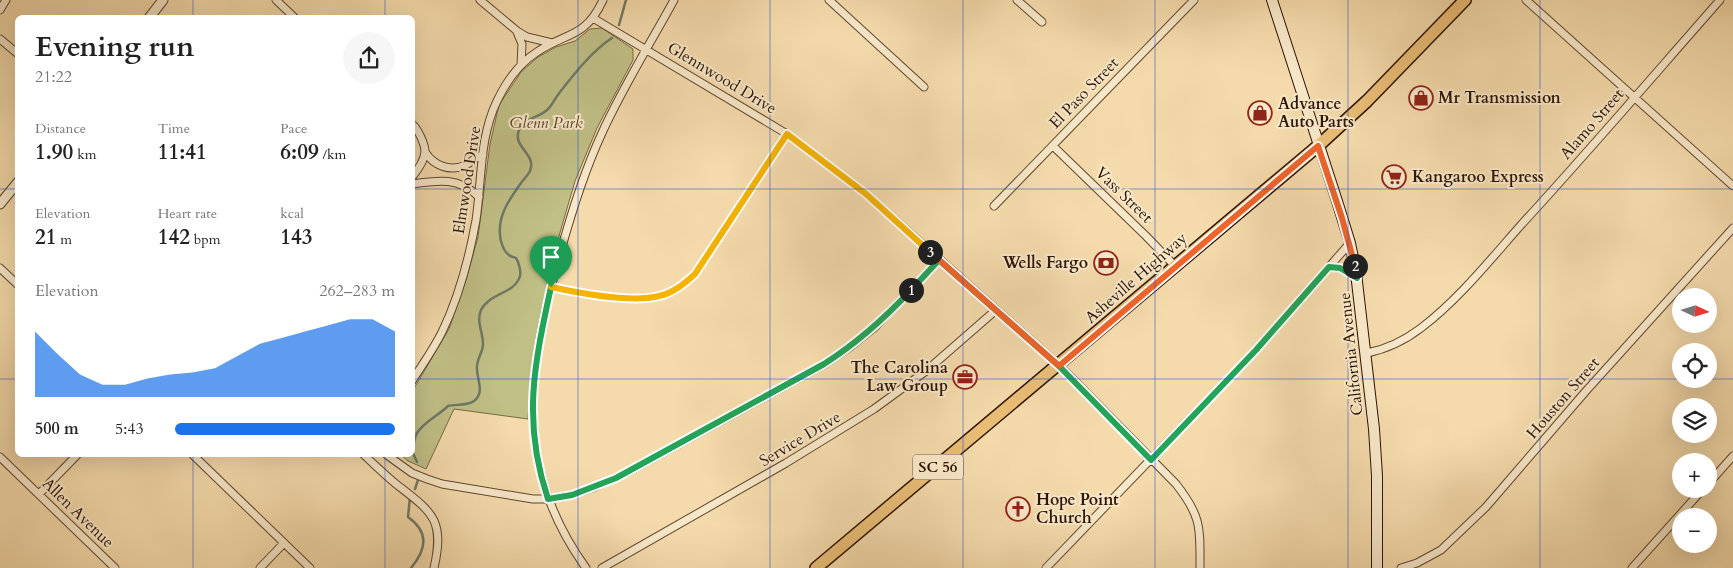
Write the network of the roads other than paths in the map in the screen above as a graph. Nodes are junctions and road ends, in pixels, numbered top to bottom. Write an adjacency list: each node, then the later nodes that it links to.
1 (6, 0): 14 (street)
2 (163, 0): 15 (street)
3 (276, 0): 16 (street)
4 (480, 0): 19 (street)
5 (603, 0): 17 (street)
6 (674, 0): 22 (street)
7 (828, 0): 25 (street)
8 (1016, 0): 18 (street)
9 (1194, 0): 29 (street, El Paso Street)
10 (1272, 0): 30 (main road, California Avenue)
11 (1465, 0): 30 (main road, Asheville Highway / SC 56)
12 (1526, 0): 26 (street)
13 (1720, 0): 26 (street, Alamo Street)
14 (0, 10)
15 (151, 15)
16 (292, 15)
17 (593, 18): 21 (street, Elmwood Drive); 22 (street, Glennwood Drive)
18 (1042, 22)
19 (517, 31): 21 (street); 24 (street)
20 (0, 39): 23 (street)
21 (552, 43): 24 (street, Elmwood Drive)
22 (648, 50): 28 (street, Glennwood Drive); 48 (street)
23 (15, 52)
24 (521, 66): 32 (street, Elmwood Drive)
25 (924, 87)
26 (1634, 97): 36 (street); 50 (street, Alamo Street)
27 (415, 127): 31 (street)
28 (787, 134): 42 (street, Glennwood Drive); 48 (street)
29 (1053, 146): 39 (street, El Paso Street); 43 (street, Vass Street)
30 (1318, 146): 41 (main road, California Avenue); 43 (main road, Asheville Highway / SC 56)
31 (425, 152): 32 (street); 33 (street)
32 (483, 155): 37 (street, Elmwood Drive)
33 (415, 174)
34 (415, 184): 37 (street)
35 (15, 186): 38 (street)
36 (1733, 186)
37 (478, 197): 52 (street, Elmwood Drive)
38 (0, 204)
39 (994, 206)
40 (1733, 228): 75 (street, Houston Street)
41 (1350, 244): 44 (street); 46 (main road, California Avenue)
42 (939, 260): 49 (street, Glennwood Drive); 63 (street)
43 (1175, 266): 51 (main road, Asheville Highway / SC 56)
44 (1329, 267): 46 (street); 59 (street)
45 (0, 268): 47 (street)
46 (1357, 278): 50 (main road, California Avenue)
47 (15, 282)
48 (551, 287): 63 (street)
49 (996, 310): 51 (street, Glennwood Drive); 70 (street, Service Drive)
50 (1367, 353): 74 (main road, California Avenue)
51 (1059, 366): 59 (street, Glennwood Drive); 71 (main road, Asheville Highway / SC 56)
52 (415, 377)
53 (0, 456): 61 (street, Allen Avenue)
54 (1733, 456): 60 (street)
55 (75, 457): 61 (street)
56 (195, 457): 64 (street)
57 (366, 457): 68 (street)
58 (390, 457): 63 (street)
59 (1151, 460): 72 (street); 73 (street, Glennwood Drive)
60 (1717, 474)
61 (39, 494): 65 (street, Allen Avenue)
62 (1695, 498): 76 (street)
63 (548, 499): 69 (street)
64 (284, 543): 66 (street); 67 (street)
65 (115, 568)
66 (260, 568)
67 (310, 568)
68 (434, 568)
69 (586, 568)
70 (602, 568)
71 (816, 568)
72 (1046, 568)
73 (1200, 568)
74 (1377, 568)
75 (1401, 568)
76 (1632, 568)

